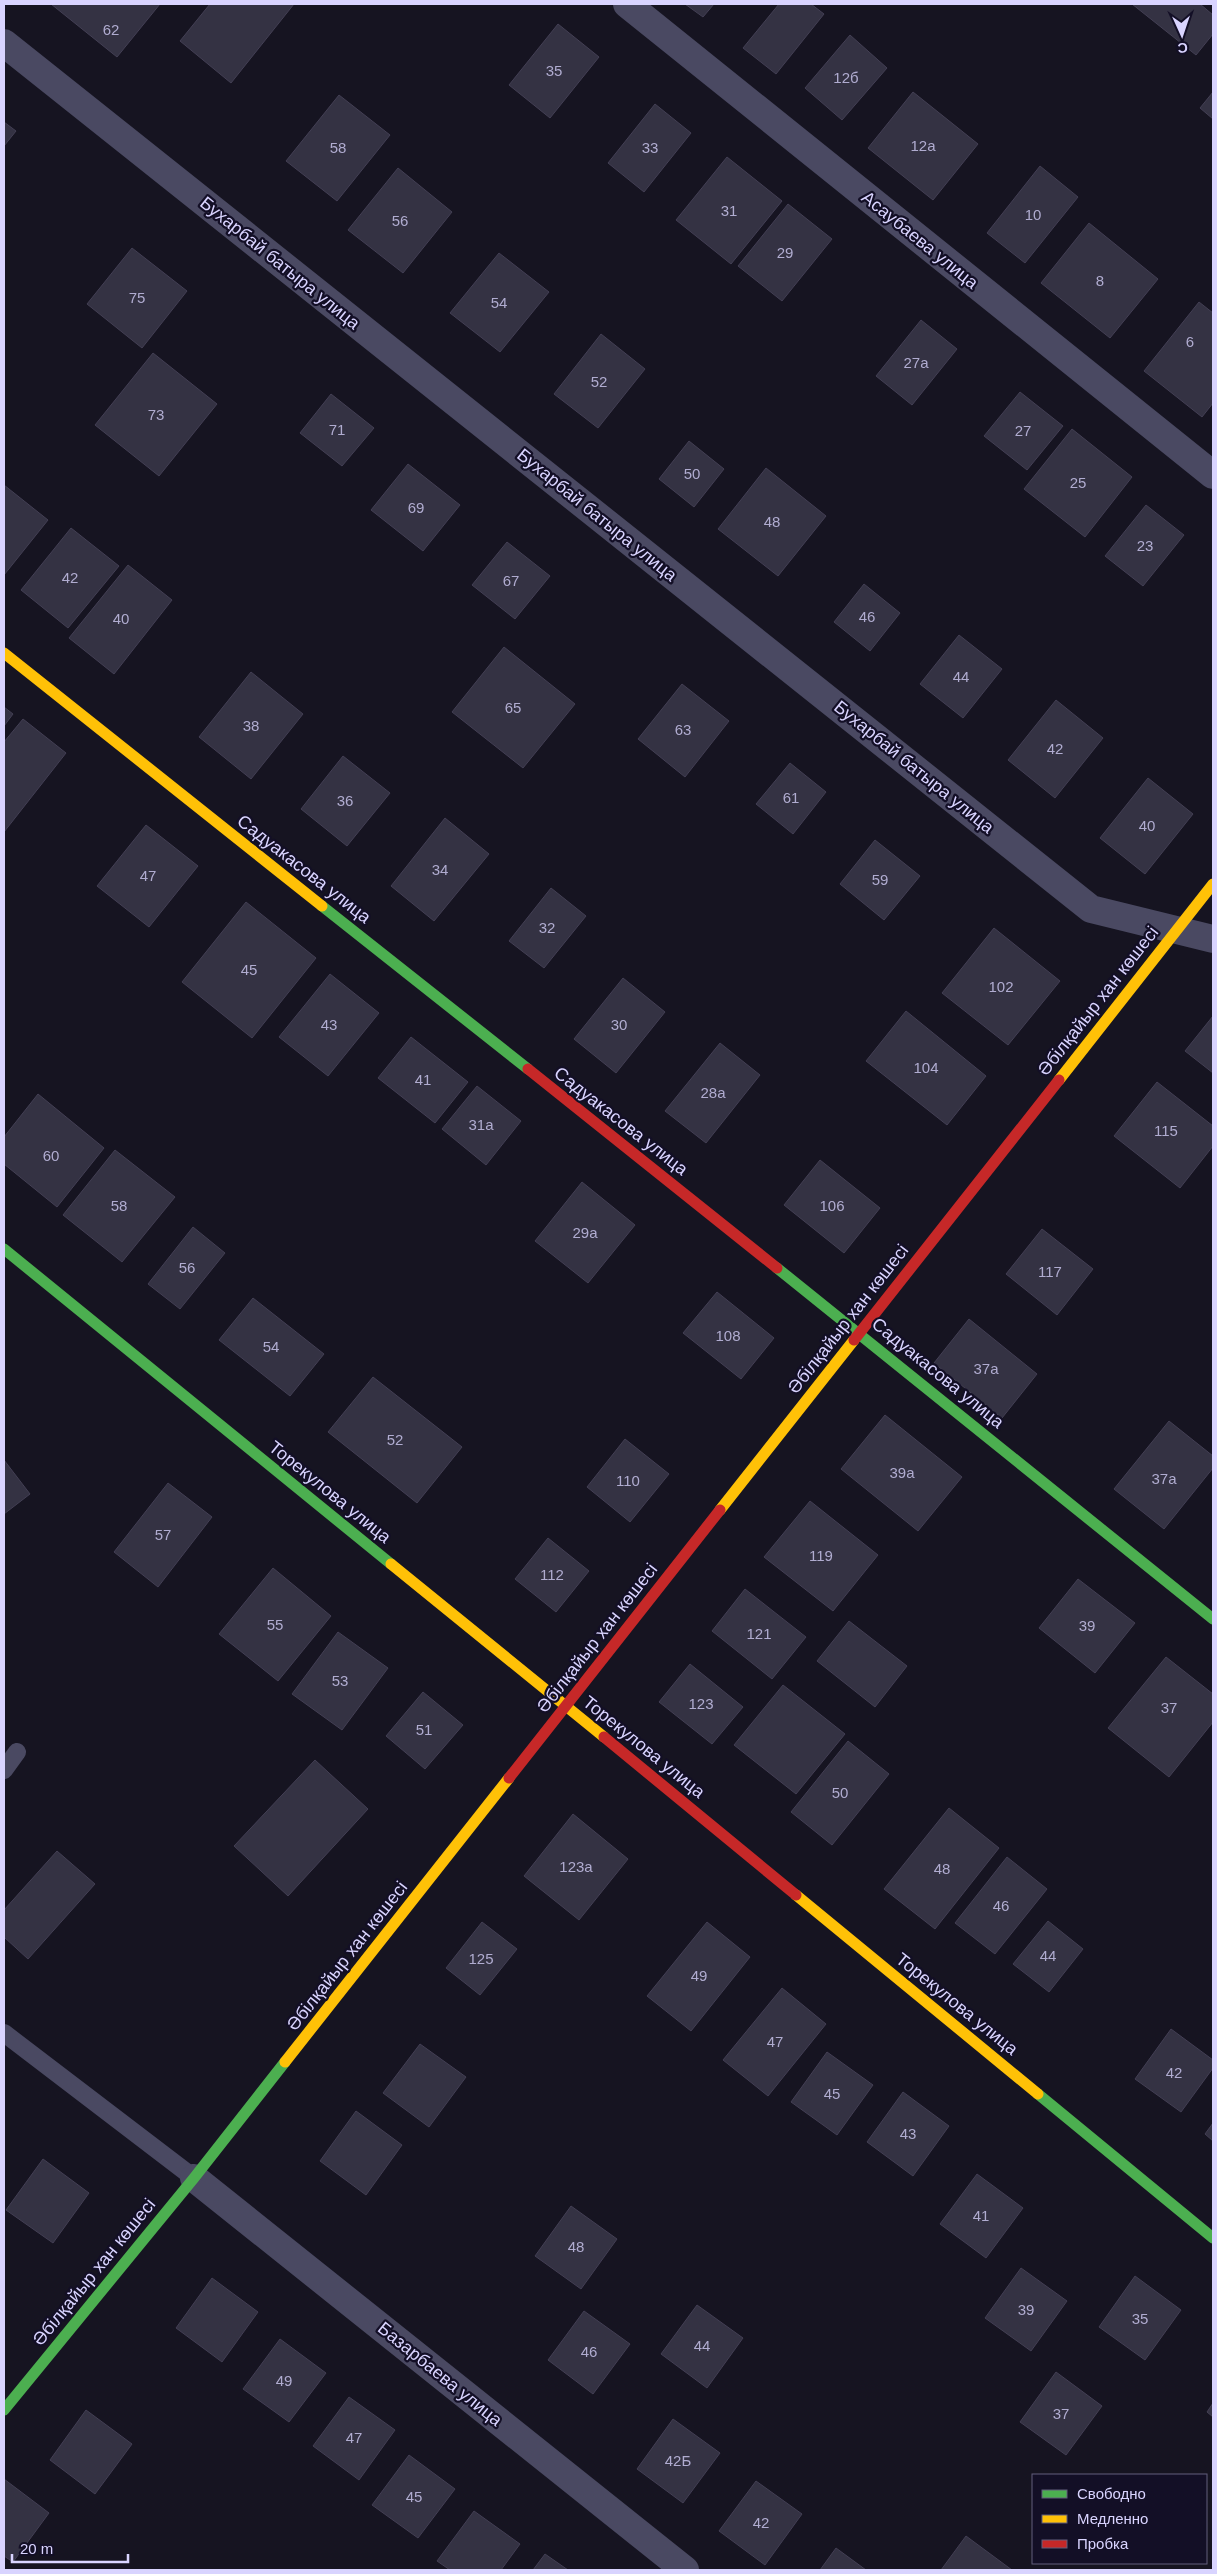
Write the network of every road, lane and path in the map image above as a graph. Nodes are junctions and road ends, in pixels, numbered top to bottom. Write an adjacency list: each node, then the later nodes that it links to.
1 (627, 4): 3 (street, Асаубаева улица)
2 (4, 43): 6 (street, Бухарбай батыра улица)
3 (1213, 475)
4 (4, 653): 9 (street, Садуакасова улица)
5 (1213, 884): 6 (street, Әбілқайыр хан көшесі)
6 (1177, 929): 7 (street, Бухарбай батыра улица); 9 (street, Әбілқайыр хан көшесі)
7 (1213, 939)
8 (4, 1250): 11 (street, Торекулова улица)
9 (859, 1333): 10 (street, Садуакасова улица); 11 (street, Әбілқайыр хан көшесі)
10 (1213, 1619)
11 (566, 1706): 15 (street, Әбілқайыр хан көшесі); 16 (street, Торекулова улица)
12 (17, 1752): 13 (lane)
13 (4, 1770)
14 (4, 2032): 15 (lane)
15 (194, 2178): 17 (street, Әбілқайыр хан көшесі); 18 (street, Базарбаева улица)
16 (1213, 2238)
17 (4, 2410)
18 (685, 2570)

